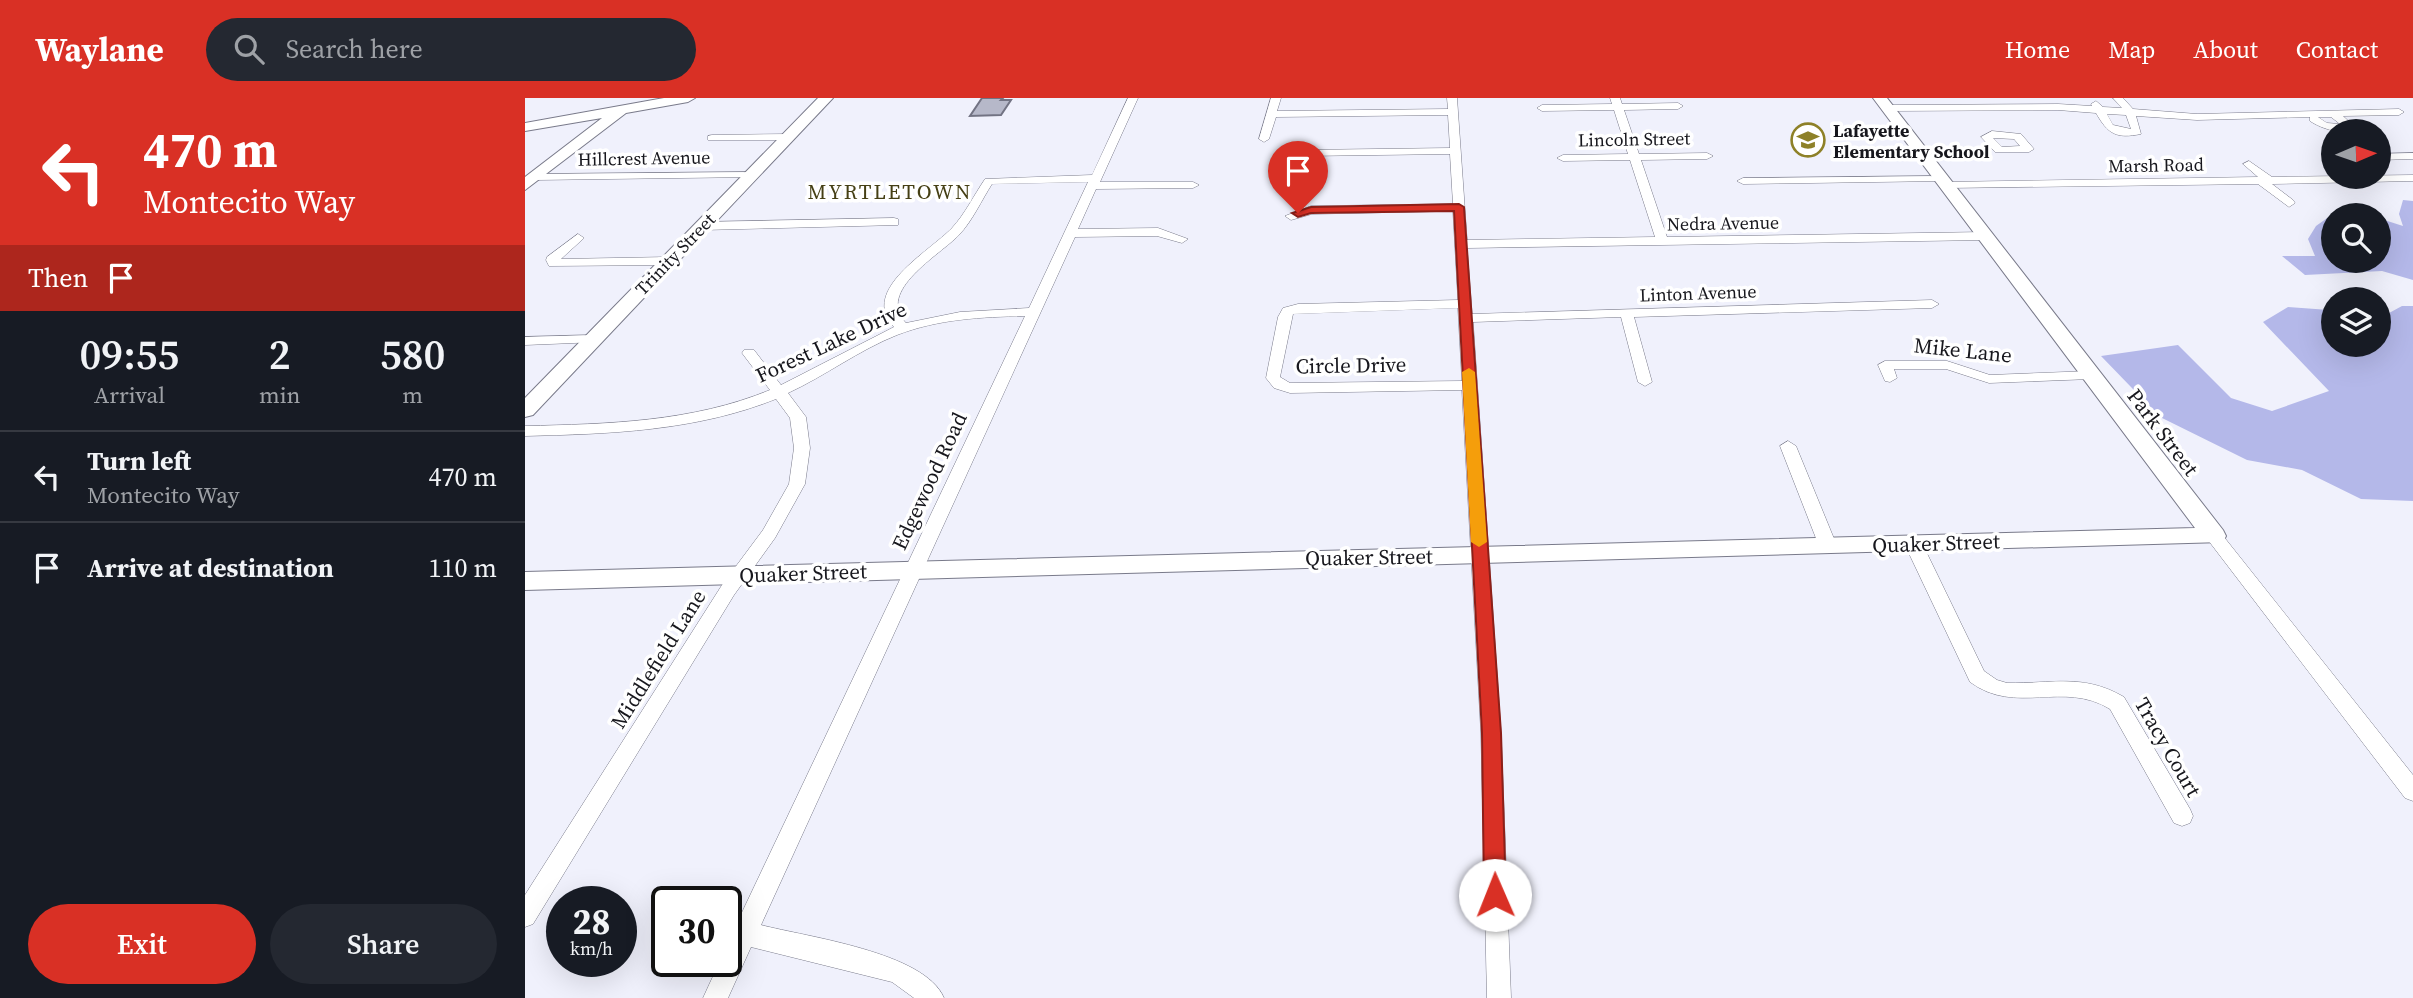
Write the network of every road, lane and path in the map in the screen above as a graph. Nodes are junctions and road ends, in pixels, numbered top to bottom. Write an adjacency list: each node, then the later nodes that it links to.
1 (683, 98): 12 (street)
2 (826, 98): 22 (street, Trinity Street)
3 (1133, 98): 40 (street, Edgewood Road)
4 (1276, 98): 17 (street)
5 (2093, 98): 14 (street)
6 (2118, 98): 16 (street)
7 (1617, 102): 10 (street); 13 (street); 27 (street)
8 (1884, 103): 11 (street); 41 (street, Park Street)
9 (1453, 105): 17 (street); 25 (street)
10 (1678, 106)
11 (1968, 107): 14 (street); 20 (street)
12 (623, 108): 21 (street); 37 (street)
13 (1542, 108)
14 (2099, 110): 16 (street); 16 (street)
15 (2399, 112): 19 (street)
16 (2130, 113): 18 (street)
17 (1271, 114): 24 (street)
18 (2309, 116): 19 (street); 19 (street)
19 (2336, 116)
20 (1984, 125)
21 (525, 127)
22 (789, 137): 23 (street); 33 (street, Trinity Street)
23 (712, 138)
24 (1264, 139)
25 (1455, 151): 26 (street); 46 (street)
26 (1304, 153)
27 (1635, 156): 28 (street, Lincoln Street); 31 (street, Lincoln Street); 54 (street)
28 (1707, 156)
29 (2413, 156): 30 (street)
30 (2391, 157)
31 (1563, 158)
32 (2249, 164): 39 (street)
33 (753, 174): 37 (street, Hillcrest Avenue); 49 (street, Trinity Street)
34 (2391, 178): 35 (street)
35 (2413, 178)
36 (2321, 179): 39 (street, Marsh Road)
37 (531, 181)
38 (1743, 181): 41 (street)
39 (2267, 181): 41 (street, Marsh Road); 45 (street)
40 (1092, 182): 42 (street); 50 (street, Edgewood Road); 61 (street)
41 (1943, 182): 51 (street, Park Street)
42 (1193, 185)
43 (2381, 189): 44 (street)
44 (2387, 193)
45 (2289, 203)
46 (1459, 207): 47 (street); 55 (street)
47 (1291, 216)
48 (894, 222): 49 (street)
49 (702, 226): 56 (street, Trinity Street)
50 (1068, 233): 53 (street); 59 (street, Edgewood Road)
51 (1985, 236): 54 (street, Nedra Avenue); 65 (street, Park Street)
52 (578, 238): 56 (street)
53 (1182, 239)
54 (1662, 241): 55 (street, Nedra Avenue)
55 (1461, 244): 58 (street)
56 (669, 261): 62 (street, Trinity Street)
57 (1932, 304): 60 (street, Linton Avenue)
58 (1465, 311): 60 (street, Linton Avenue); 68 (street); 68 (street, Circle Drive)
59 (1032, 312): 61 (street, Forest Lake Drive); 77 (street, Edgewood Road)
60 (1627, 315): 67 (street)
61 (903, 328): 69 (street, Forest Lake Drive)
62 (593, 339): 63 (street); 70 (street, Trinity Street)
63 (525, 341)
64 (749, 353): 69 (street, Middlefield Lane)
65 (2091, 375): 66 (street, Mike Lane); 73 (street, Park Street)
66 (1890, 378)
67 (1644, 382)
68 (1469, 385): 76 (street)
69 (781, 392): 71 (street, Forest Lake Drive); 78 (street, Middlefield Lane)
70 (525, 411)
71 (525, 431)
72 (1788, 446): 75 (street)
73 (2214, 536): 74 (street, Quaker Street); 80 (street, Park Street)
74 (1913, 543): 75 (street, Quaker Street); 81 (street, Tracy Court)
75 (1828, 546): 76 (street, Quaker Street)
76 (1480, 555): 77 (street, Quaker Street); 86 (street)
77 (912, 570): 78 (street, Quaker Street); 83 (street, Edgewood Road)
78 (740, 575): 79 (street, Quaker Street); 82 (street, Middlefield Lane)
79 (525, 581)
80 (2413, 791)
81 (2182, 816)
82 (525, 916)
83 (744, 933): 84 (street, Edgewood Road); 85 (street)
84 (715, 998)
85 (932, 998)
86 (1499, 998)

